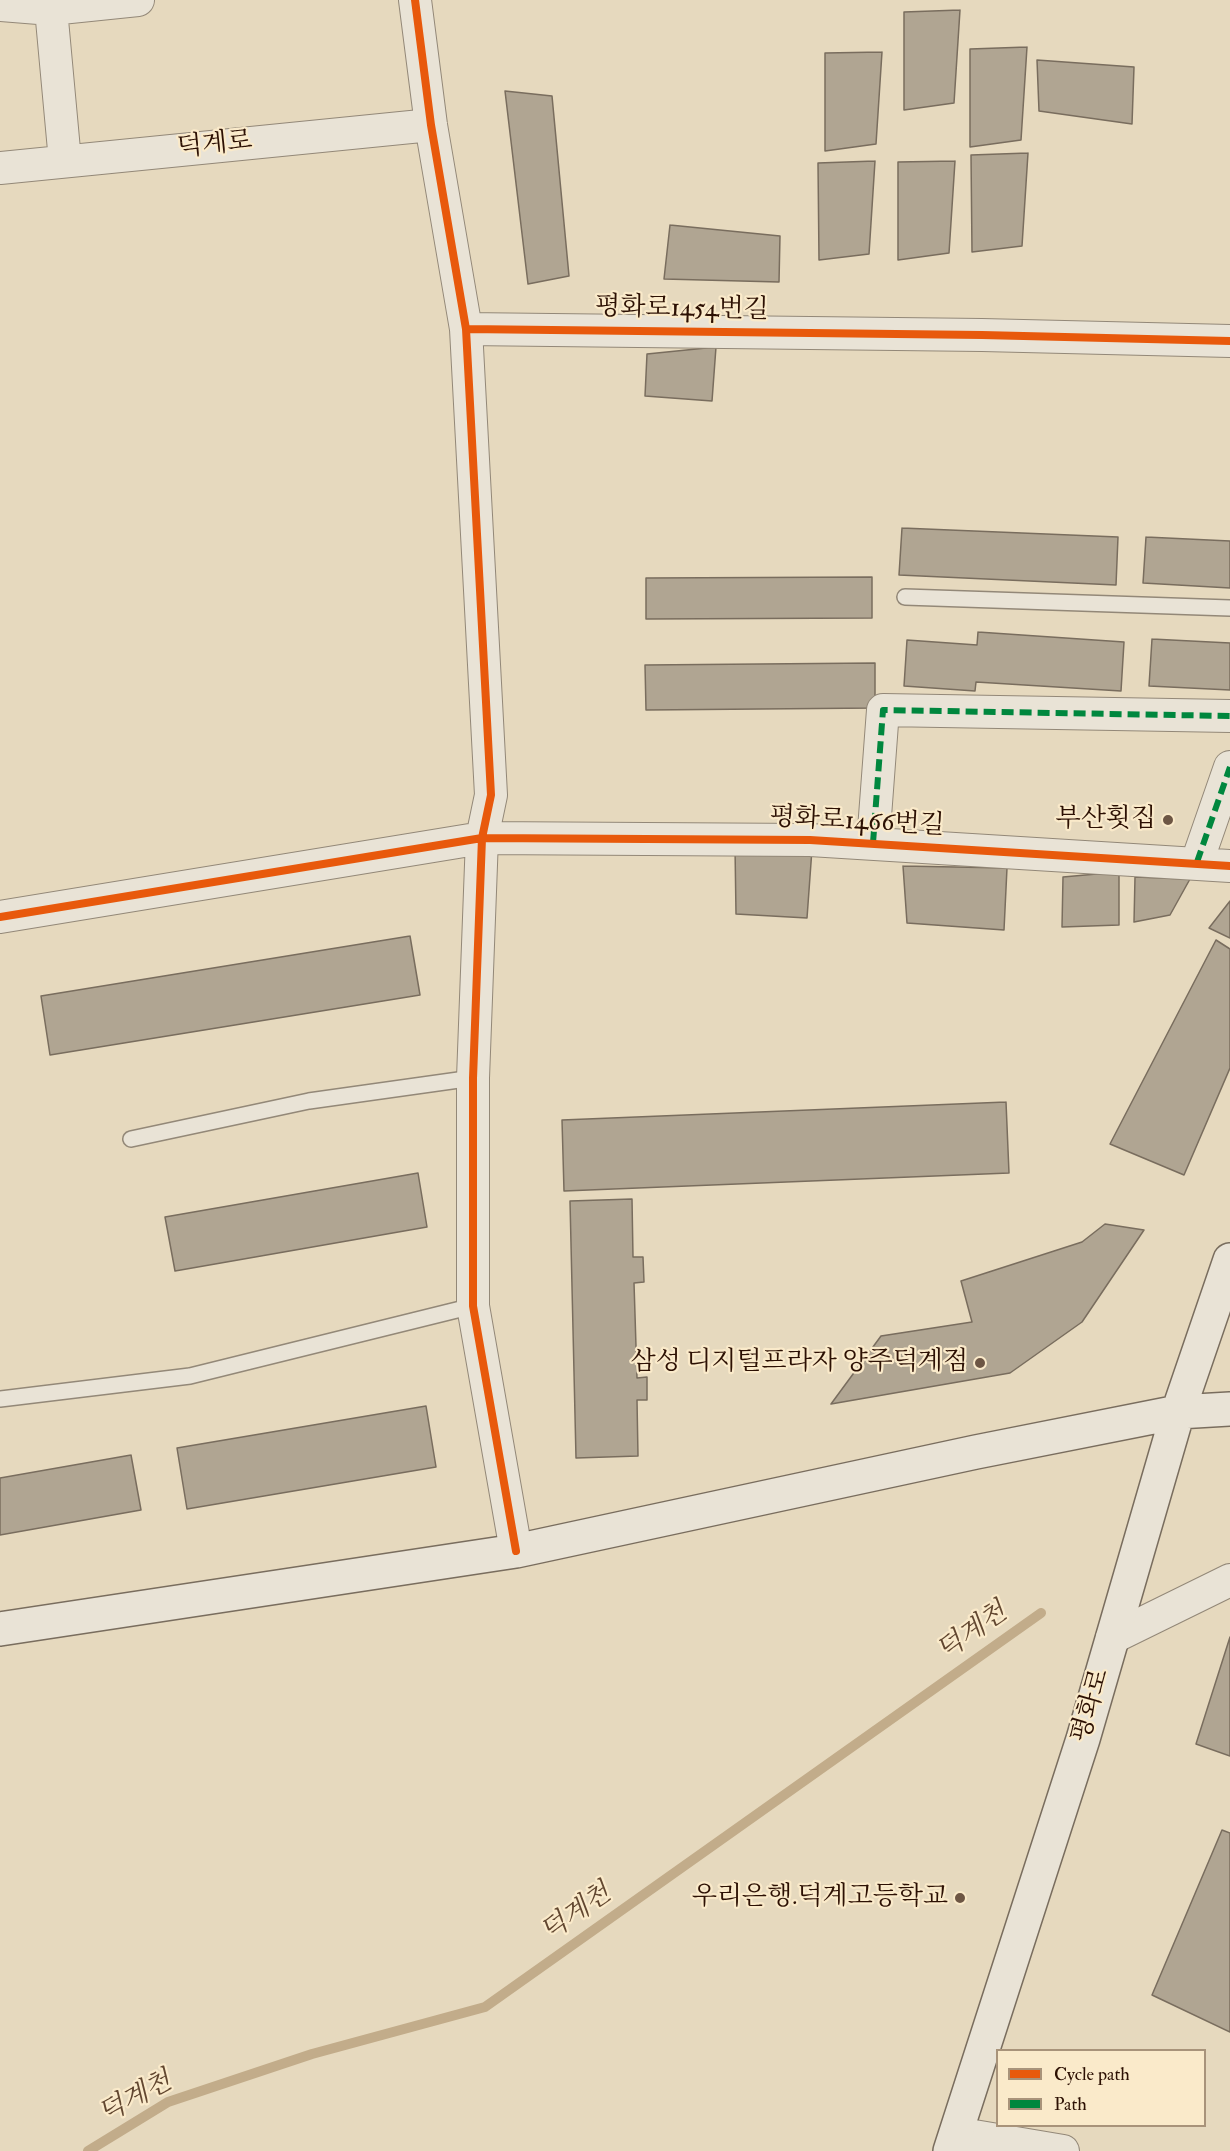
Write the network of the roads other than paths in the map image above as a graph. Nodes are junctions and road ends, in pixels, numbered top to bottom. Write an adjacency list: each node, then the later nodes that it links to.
1 (138, 0): 3 (street)
2 (415, 0): 5 (street)
3 (50, 4): 4 (street); 6 (street)
4 (0, 5)
5 (431, 125): 6 (street, 덕계로); 8 (street)
6 (65, 162): 7 (street, 덕계로)
7 (0, 168)
8 (466, 329): 9 (street, 평화로1454번길); 14 (street)
9 (1230, 341)
10 (904, 597): 11 (lane)
11 (1230, 608)
12 (1230, 716): 15 (street, 평화로1466번길)
13 (1230, 766): 16 (street)
14 (482, 838): 15 (street, 평화로1466번길); 18 (street, 평화로1466번길); 19 (street)
15 (873, 843): 16 (street, 평화로1466번길)
16 (1197, 862): 17 (street, 평화로1466번길)
17 (1230, 866)
18 (0, 917)
19 (473, 1078): 20 (lane); 22 (street)
20 (131, 1139)
21 (1230, 1260): 25 (main road, 평화로)
22 (473, 1306): 23 (lane); 26 (street)
23 (0, 1399)
24 (1230, 1409): 25 (main road)
25 (1178, 1412): 26 (main road); 29 (main road, 평화로)
26 (516, 1551): 28 (main road)
27 (1230, 1580): 29 (street)
28 (0, 1629)
29 (1112, 1638): 30 (main road, 평화로)
30 (953, 2142): 31 (street)
31 (1063, 2151)

